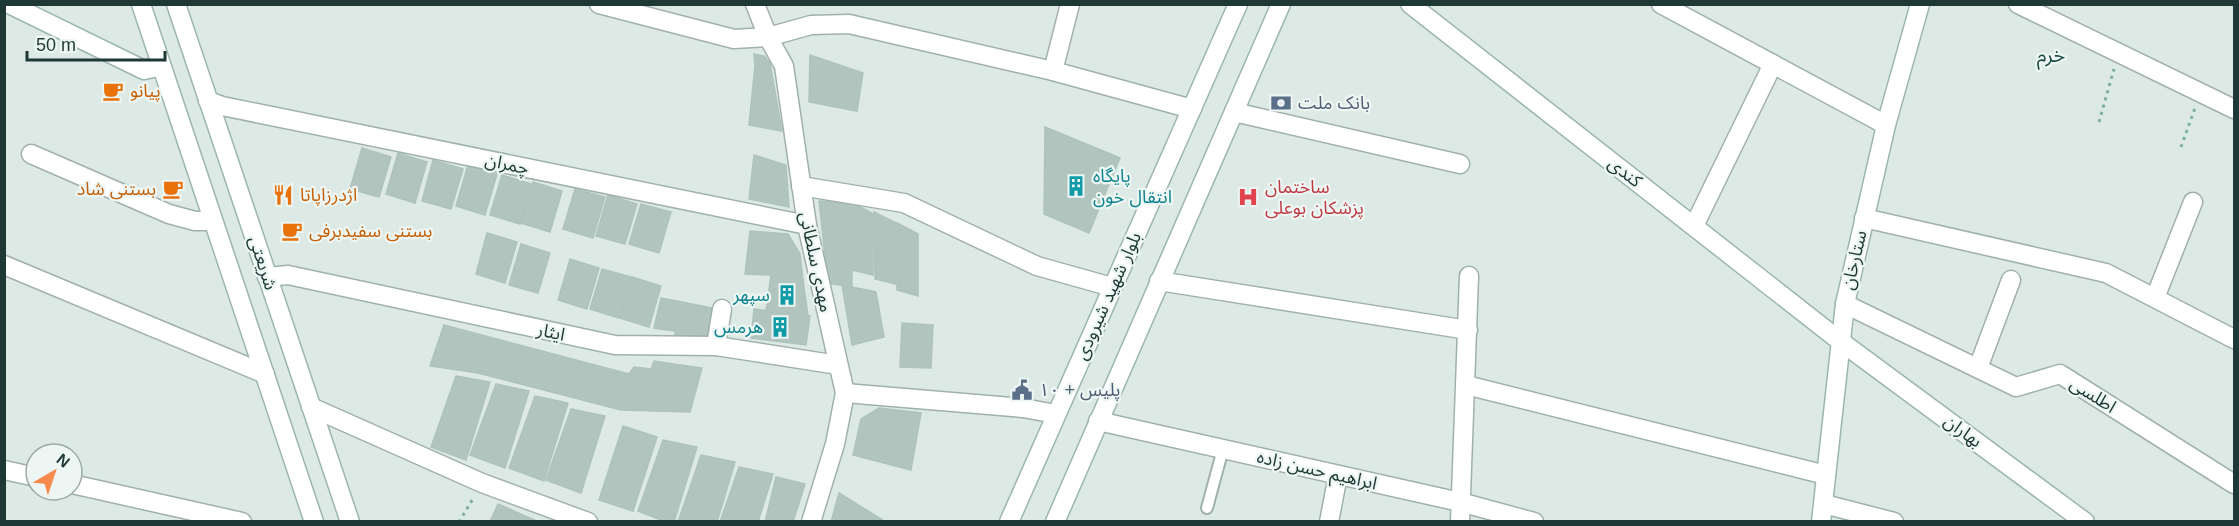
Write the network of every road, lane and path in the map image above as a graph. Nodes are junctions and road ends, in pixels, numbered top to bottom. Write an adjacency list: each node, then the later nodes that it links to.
1 (9, 4): 16 (street)
2 (141, 4): 16 (street, شریعتی)
3 (176, 4): 19 (street, شریعتی)
4 (599, 4): 13 (street)
5 (755, 4): 13 (street, مهدی سلطانی)
6 (1070, 4): 17 (street)
7 (1238, 4): 20 (street, بلوار شهید شیرودی)
8 (1281, 4): 22 (street)
9 (1410, 4): 33 (street, کندی)
10 (1661, 4): 15 (street)
11 (1920, 4): 24 (street, ستارخان)
12 (2019, 4): 14 (street)
13 (768, 37): 17 (street); 28 (street, مهدی سلطانی)
14 (2119, 53): 18 (street); 23 (path)
15 (1773, 64): 24 (street); 33 (street)
16 (161, 66): 31 (street, شریعتی)
17 (1053, 71): 20 (street)
18 (2201, 93): 21 (street); 25 (path)
19 (208, 101): 32 (street, چمران); 36 (street, شریعتی)
20 (1192, 109): 39 (street, بلوار شهید شیرودی)
21 (2235, 109)
22 (1234, 112): 27 (street); 38 (street)
23 (2099, 122)
24 (1886, 125): 30 (street, ستارخان)
25 (2181, 147)
26 (32, 154): 31 (street)
27 (1460, 164)
28 (801, 186): 32 (street, مهدی سلطانی); 39 (street)
29 (2193, 202): 40 (street)
30 (1864, 218): 40 (street); 41 (street, ستارخان)
31 (213, 221): 49 (street, شریعتی)
32 (807, 225): 47 (street, مهدی سلطانی)
33 (1694, 226): 45 (street, کندی)
34 (4, 265): 49 (street)
35 (1469, 276): 43 (street)
36 (267, 277): 46 (street, ایثار); 52 (street, شریعتی)
37 (2012, 280): 48 (street)
38 (1160, 281): 43 (street); 54 (street)
39 (1112, 287): 53 (street, بلوار شهید شیرودی)
40 (2156, 298): 44 (street)
41 (1845, 304): 45 (street, ستارخان); 48 (street, اطلسی)
42 (722, 309): 46 (street)
43 (1468, 330): 50 (street)
44 (2235, 339)
45 (1840, 341): 59 (street, ستارخان); 78 (street, بهاران)
46 (716, 346): 47 (street, ایثار)
47 (838, 365): 51 (street, مهدی سلطانی)
48 (1978, 368): 61 (street, اطلسی)
49 (265, 374): 68 (street, شریعتی)
50 (1466, 385): 59 (street); 63 (street)
51 (845, 393): 53 (street); 72 (street, مهدی سلطانی)
52 (311, 407): 60 (street); 69 (street, شریعتی)
53 (1056, 414): 73 (street, بلوار شهید شیرودی)
54 (1098, 421): 55 (street, ابراهیم حسن زاده); 74 (street)
55 (1223, 449): 58 (street, ابراهیم حسن زاده); 64 (lane)
56 (4, 470): 57 (street)
57 (24, 474)
58 (1338, 475): 63 (street, ابراهیم حسن زاده); 75 (street)
59 (1827, 476): 65 (street, ستارخان)
60 (482, 483): 70 (path); 71 (street)
61 (2235, 484)
62 (84, 487): 67 (street)
63 (1461, 502): 66 (street, ابراهیم حسن زاده); 76 (street)
64 (1207, 508)
65 (1822, 513): 77 (street)
66 (1525, 520)
67 (242, 522)
68 (314, 522)
69 (350, 522)
70 (459, 522)
71 (588, 522)
72 (811, 522)
73 (1009, 522)
74 (1054, 522)
75 (1329, 522)
76 (1460, 522)
77 (1894, 522)
78 (2085, 522)

